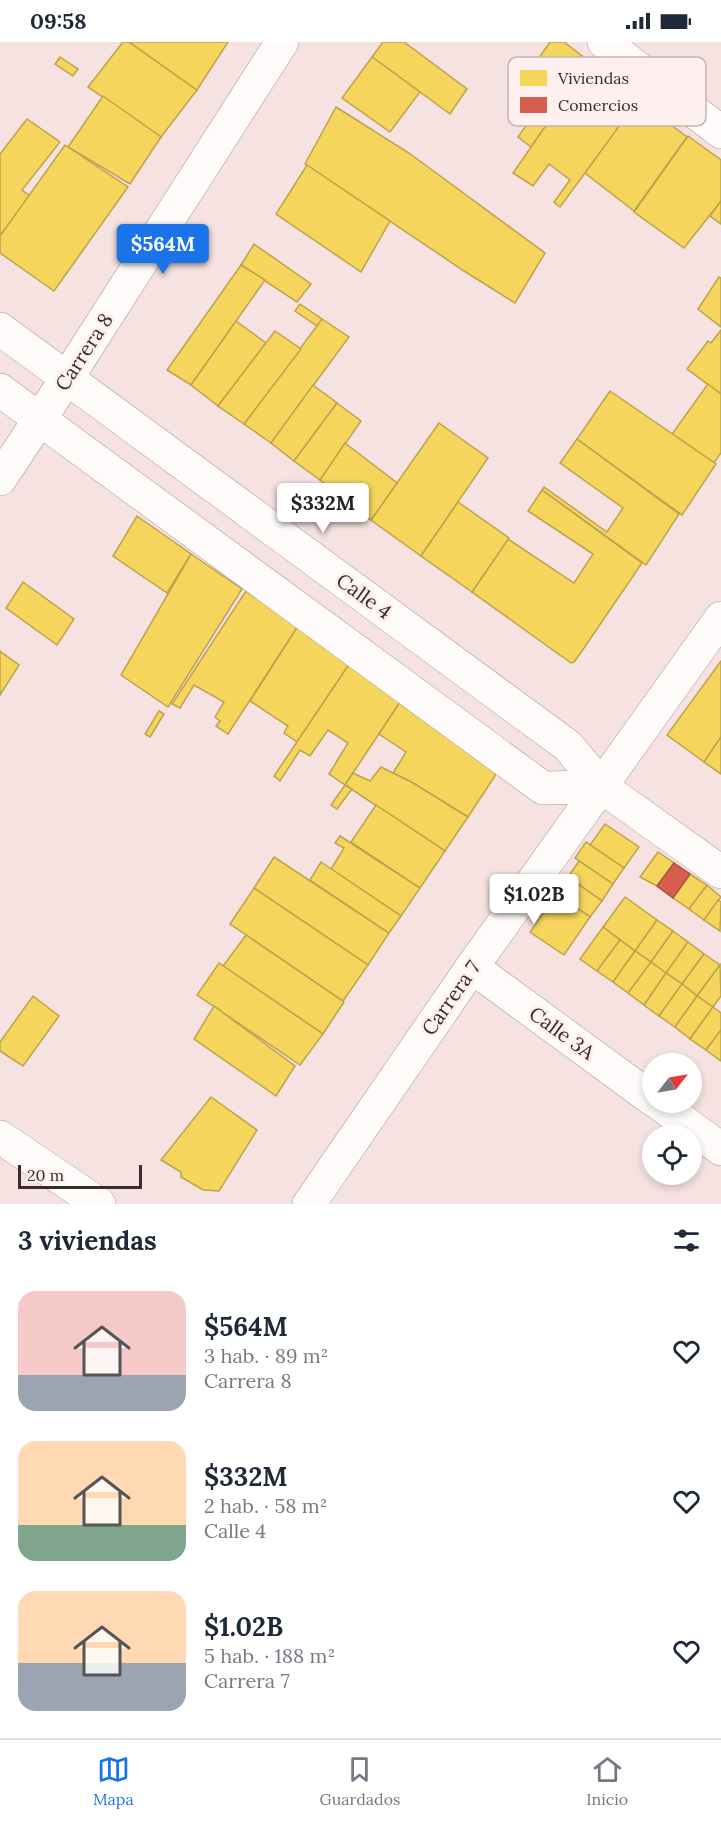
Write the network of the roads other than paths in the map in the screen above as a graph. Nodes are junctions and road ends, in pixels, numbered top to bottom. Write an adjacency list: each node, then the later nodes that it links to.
1 (282, 42): 7 (street, Carrera 8)
2 (604, 42): 3 (street)
3 (624, 57)
4 (706, 120): 5 (street)
5 (721, 132)
6 (0, 328): 7 (street, Calle 4)
7 (67, 378): 9 (street, Carrera 8); 12 (street, Calle 4)
8 (0, 390): 9 (street)
9 (40, 419): 10 (street, Carrera 8); 12 (street)
10 (0, 479)
11 (721, 618): 12 (street, Carrera 7)
12 (602, 787): 13 (street, Calle 4); 14 (street, Carrera 7)
13 (721, 872)
14 (472, 967): 15 (street, Calle 3A); 20 (street, Carrera 7)
15 (642, 1092)
16 (672, 1113): 18 (street)
17 (0, 1137): 19 (street)
18 (721, 1149)
19 (99, 1204)
20 (309, 1204)

